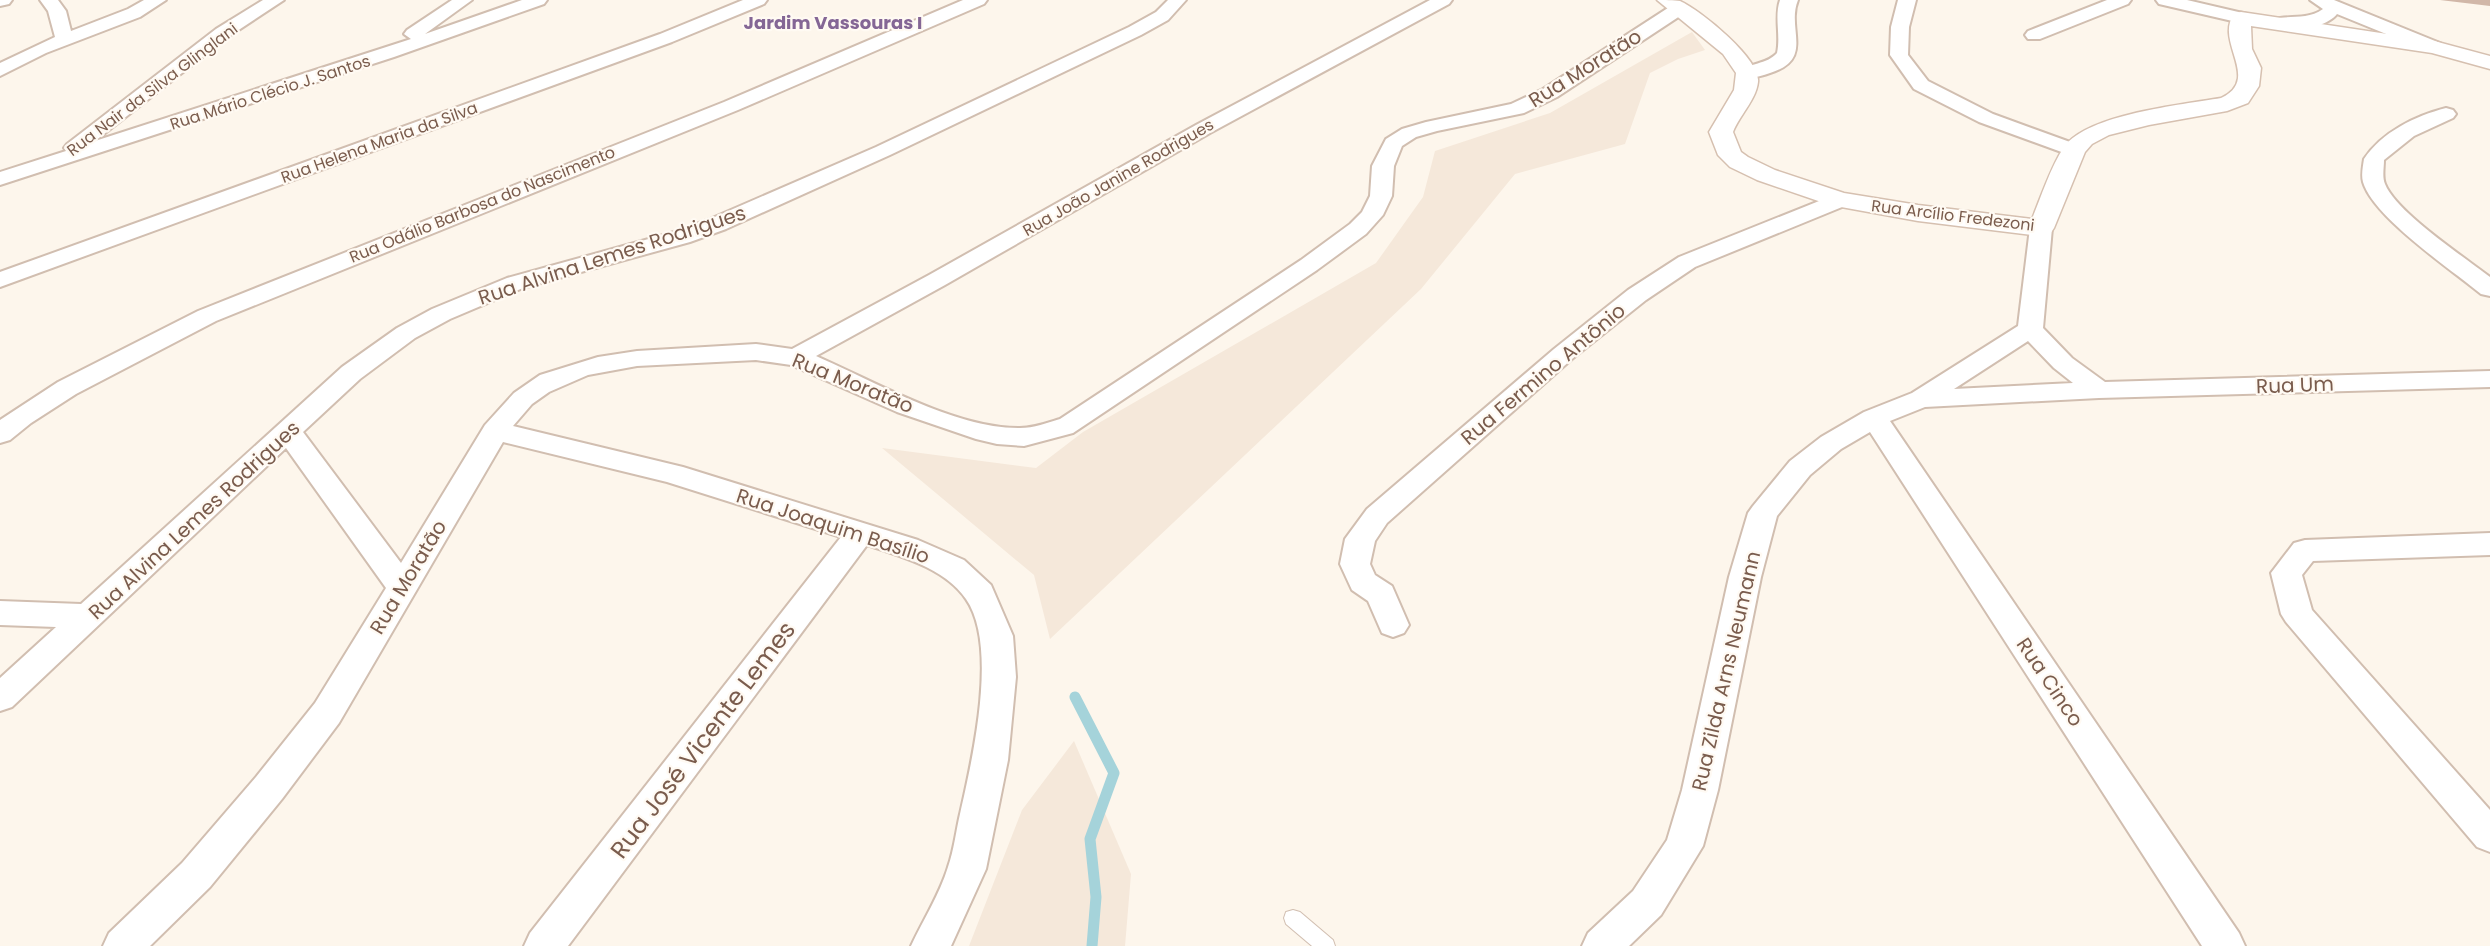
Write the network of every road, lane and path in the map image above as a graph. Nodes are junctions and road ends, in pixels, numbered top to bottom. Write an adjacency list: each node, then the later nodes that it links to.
1 (49, 0): 21 (street)
2 (157, 0): 21 (street)
3 (275, 0): 29 (street, Rua Nair da Silva Glinglani)
4 (463, 0): 16 (street)
5 (538, 0): 18 (street, Rua Mário Clécio J. Santos)
6 (758, 0): 33 (street, Rua Helena Maria da Silva)
7 (978, 0): 40 (street, Rua Odálio Barbosa do Nascimento)
8 (1177, 0): 42 (street, Rua Alvina Lemes Rodrigues)
9 (1789, 0): 26 (street)
10 (1907, 0): 28 (street)
11 (2122, 0): 20 (street)
12 (2165, 0): 17 (street)
13 (1430, 2): 36 (street, Rua João Janine Rodrigues)
14 (2324, 2): 19 (street); 22 (street)
15 (1672, 5): 26 (street); 36 (street, Rua Moratão)
16 (445, 12): 18 (street); 23 (street)
17 (2241, 18): 19 (street); 28 (street)
18 (477, 23): 23 (street, Rua Mário Clécio J. Santos)
19 (2280, 23): 22 (street)
20 (2034, 35)
21 (64, 38): 25 (street)
22 (2434, 47): 24 (street)
23 (388, 53): 29 (street, Rua Mário Clécio J. Santos)
24 (2490, 63)
25 (0, 70)
26 (1749, 73): 31 (street, Rua Arcílio Fredezoni)
27 (2446, 114): 34 (street)
28 (2074, 150): 32 (street, Rua Arcílio Fredezoni)
29 (60, 159): 30 (street, Rua Mário Clécio J. Santos)
30 (0, 179)
31 (1839, 200): 32 (street, Rua Arcílio Fredezoni); 50 (street, Rua Fermino Antônio)
32 (2041, 228): 35 (street)
33 (0, 280)
34 (2490, 289)
35 (2030, 329): 38 (street); 39 (street)
36 (795, 357): 43 (street, Rua Moratão)
37 (2490, 379): 38 (street, Rua Um)
38 (2099, 390): 39 (street, Rua Um)
39 (1921, 399): 41 (street, Rua Zilda Arns Neumann)
40 (11, 416): 44 (street, Rua Odálio Barbosa do Nascimento)
41 (1875, 418): 58 (street, Rua Zilda Arns Neumann); 59 (street, Rua Cinco)
42 (288, 431): 47 (street); 49 (street, Rua Alvina Lemes Rodrigues)
43 (495, 431): 45 (street, Rua Joaquim Basílio); 47 (street, Rua Moratão)
44 (0, 434)
45 (860, 533): 55 (street, Rua José Vicente Lemes); 56 (street, Rua Joaquim Basílio)
46 (2490, 544): 52 (street)
47 (402, 587): 54 (street, Rua Moratão)
48 (0, 613): 49 (street)
49 (91, 616): 51 (street, Rua Alvina Lemes Rodrigues)
50 (1393, 625)
51 (0, 698)
52 (2490, 836)
53 (1293, 918): 57 (lane)
54 (123, 946)
55 (544, 946)
56 (931, 946)
57 (1326, 946)
58 (1602, 946)
59 (2225, 946)

